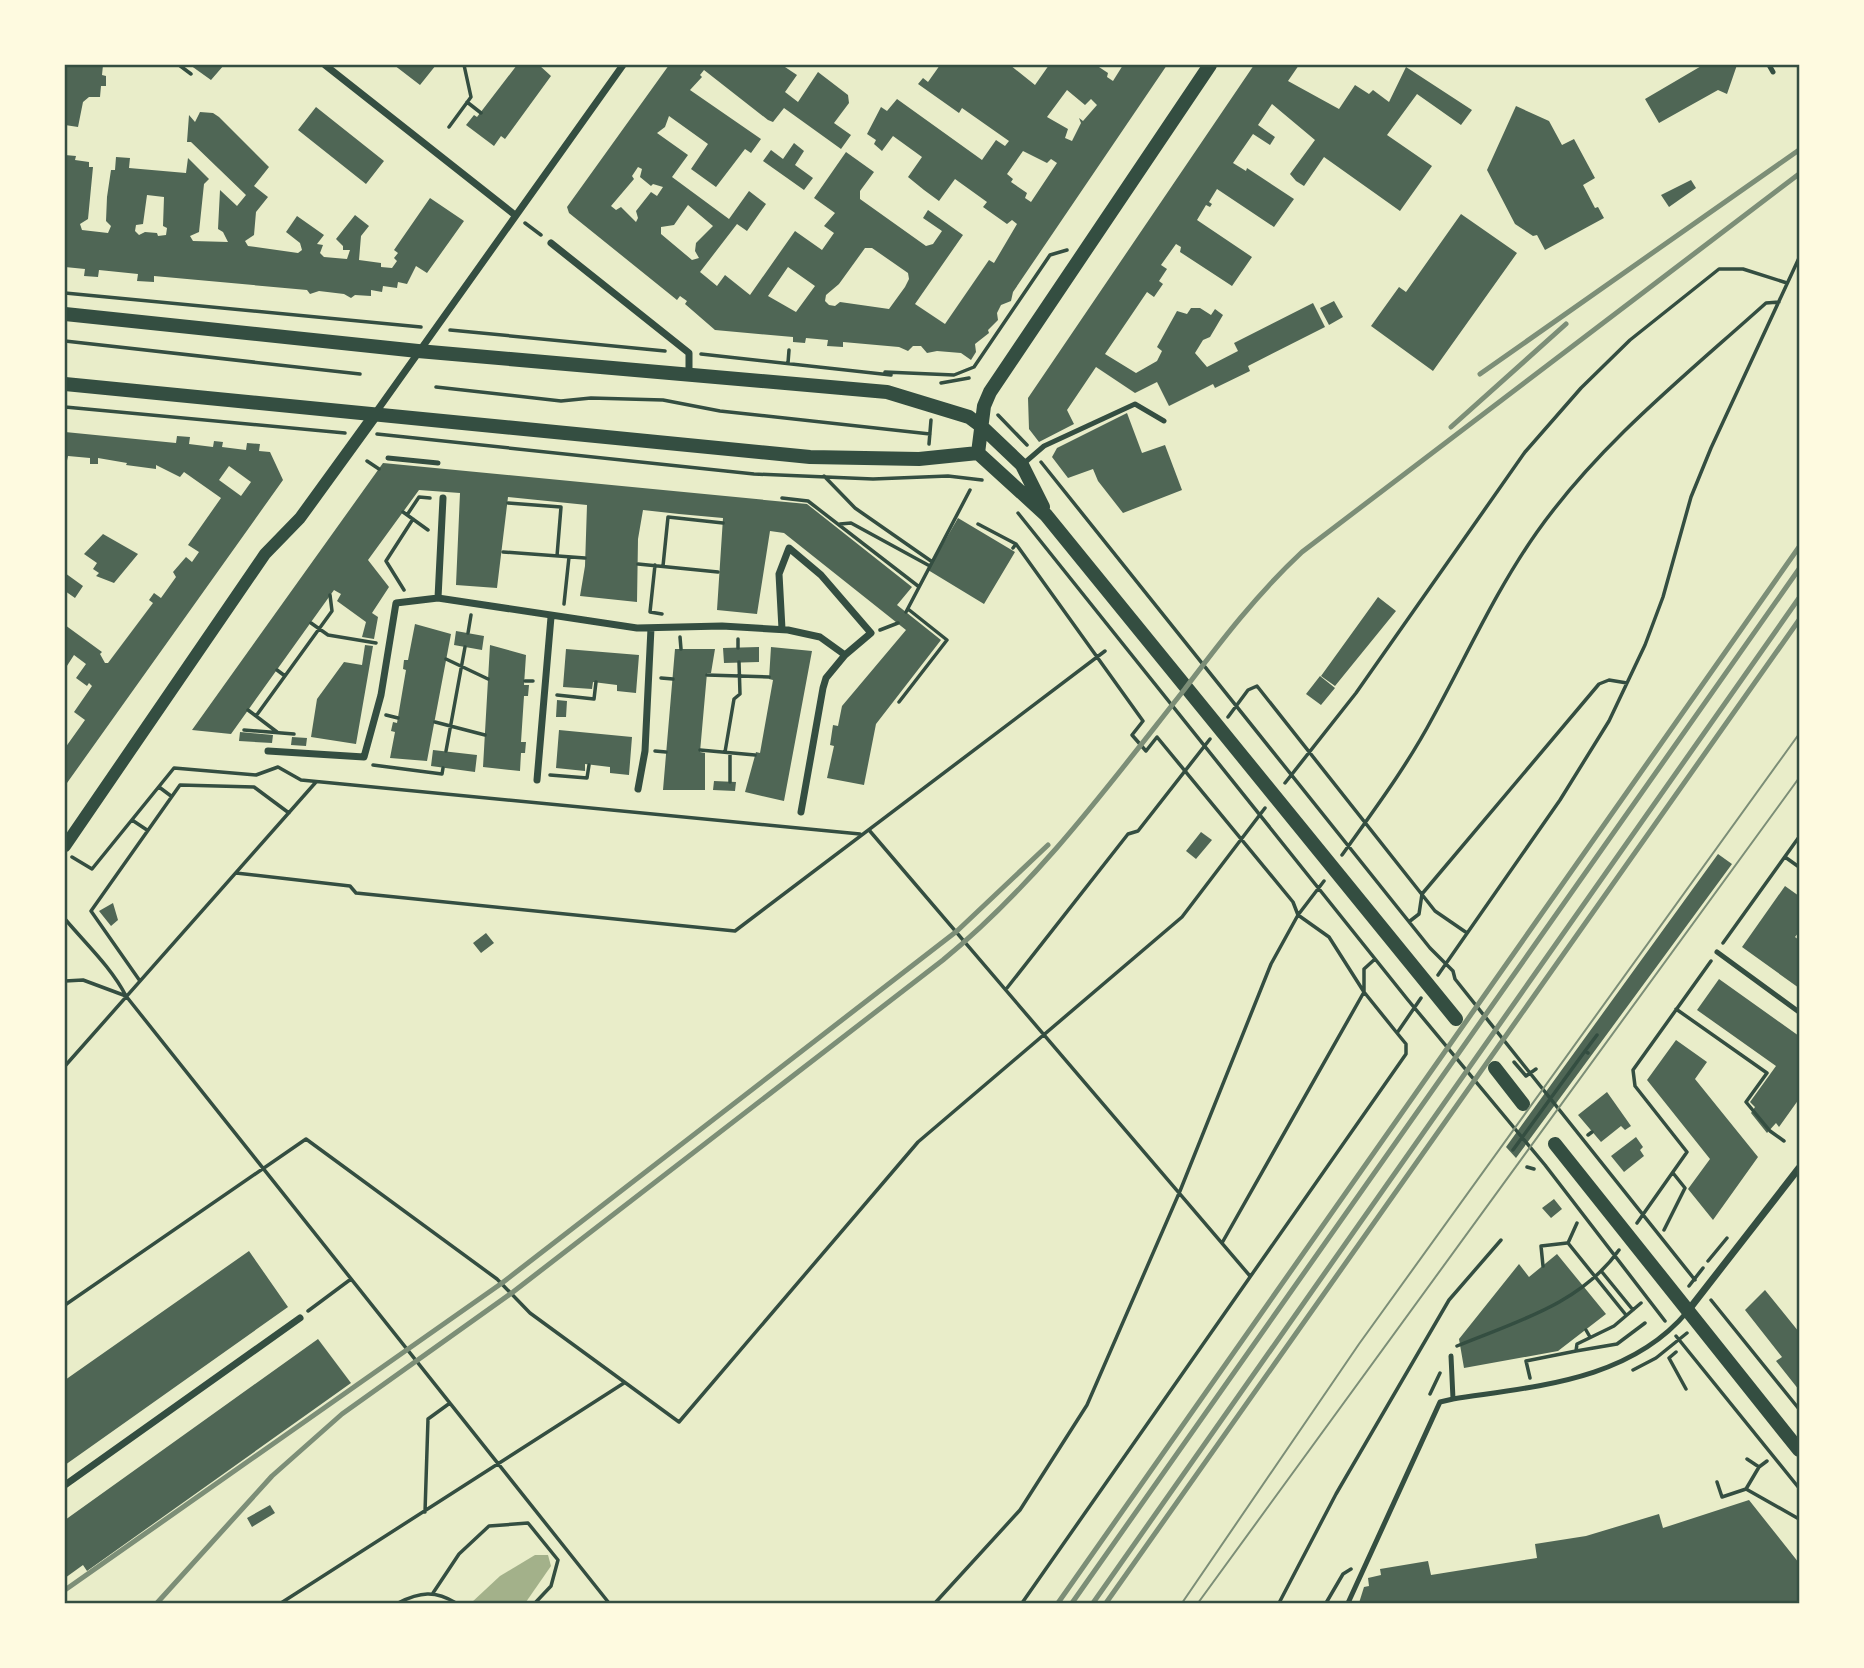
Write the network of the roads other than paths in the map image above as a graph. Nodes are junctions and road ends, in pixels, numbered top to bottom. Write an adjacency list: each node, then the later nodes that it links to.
1 (325, 65): 6 (street)
2 (623, 65): 6 (street)
3 (1210, 65): 14 (main road)
4 (1769, 65): 5 (lane)
5 (1773, 72)
6 (515, 215): 9 (street)
7 (551, 243): 10 (street)
8 (65, 314): 9 (main road)
9 (418, 351): 10 (main road); 12 (street)
10 (689, 373): 14 (main road)
11 (65, 384): 12 (main road)
12 (374, 416): 15 (main road); 30 (street)
13 (1164, 421): 18 (lane)
14 (981, 426): 15 (main road); 18 (main road)
15 (978, 453): 20 (main road)
16 (388, 458): 17 (lane)
17 (438, 463)
18 (1023, 465): 20 (main road)
19 (443, 498): 21 (street)
20 (1046, 515): 33 (main road)
21 (438, 598): 22 (street); 26 (street)
22 (551, 617): 23 (street); 27 (street)
23 (651, 628): 24 (street); 28 (street)
24 (782, 629): 25 (street); 25 (street)
25 (845, 655): 29 (street)
26 (268, 751)
27 (537, 777)
28 (638, 789)
29 (801, 812)
30 (65, 843)
31 (1717, 952): 32 (lane)
32 (1799, 1012)
33 (1456, 1019)
34 (1495, 1068): 35 (main road)
35 (1523, 1104)
36 (1555, 1144): 38 (main road)
37 (1799, 1168): 38 (street)
38 (1687, 1312): 41 (lane); 42 (main road)
39 (300, 1318): 43 (street)
40 (1451, 1356): 41 (lane)
41 (1453, 1399): 44 (lane)
42 (1799, 1450)
43 (65, 1485)
44 (1348, 1603)

